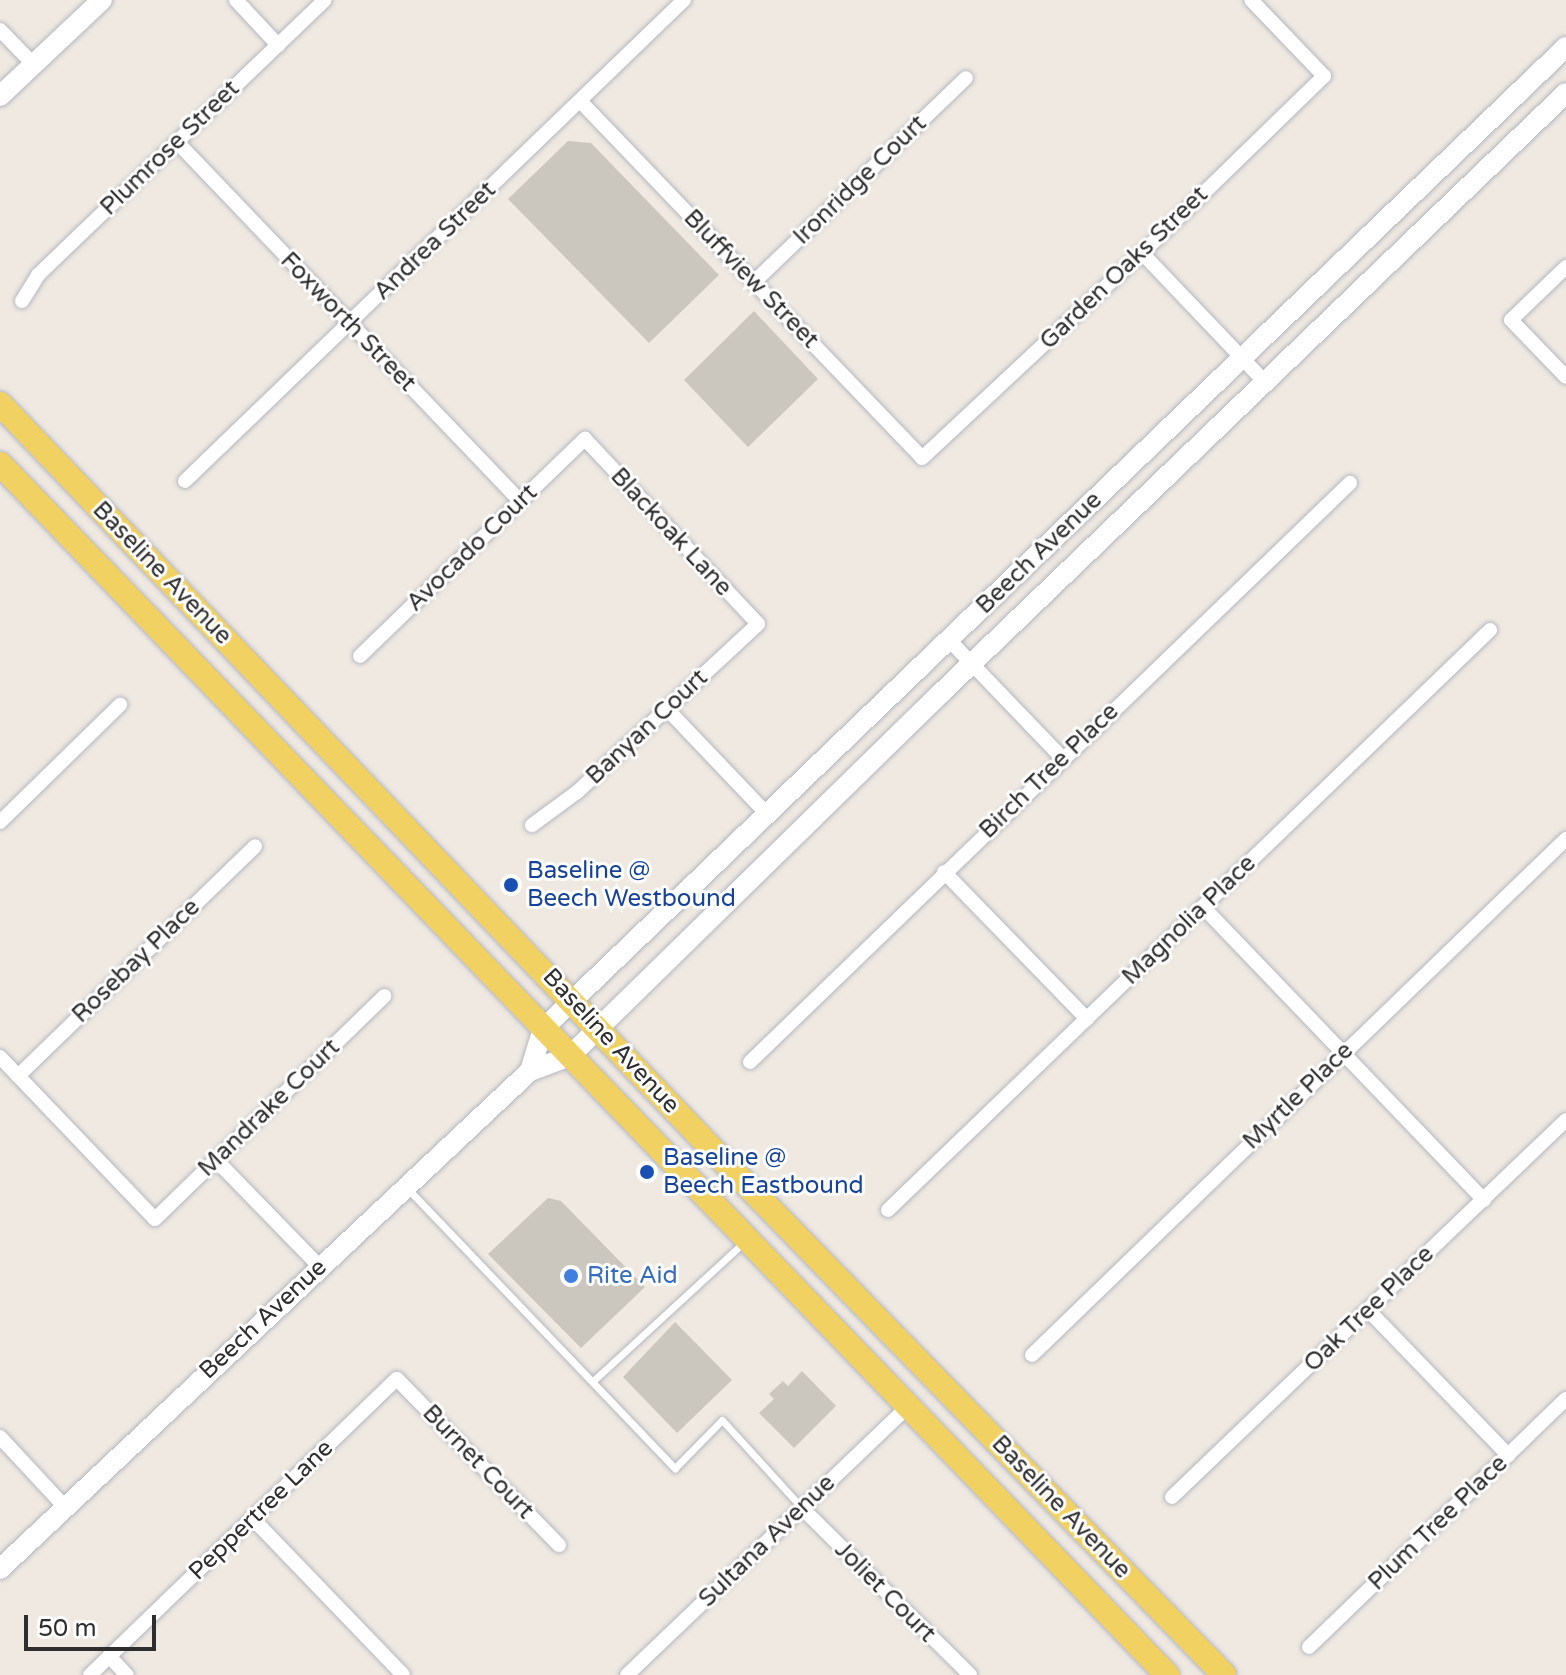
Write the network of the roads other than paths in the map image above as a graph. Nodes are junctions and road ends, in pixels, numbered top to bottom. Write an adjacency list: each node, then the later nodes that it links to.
1 (102, 0): 9 (main road)
2 (236, 0): 7 (street)
3 (325, 0): 7 (street, Plumrose Street)
4 (684, 0): 13 (street, Andrea Street)
5 (1251, 0): 15 (street, Garden Oaks Street)
6 (0, 30): 9 (street)
7 (278, 45): 14 (street, Plumrose Street)
8 (1566, 47): 20 (main road, Beech Avenue)
9 (34, 65): 12 (main road)
10 (966, 78): 17 (street, Ironridge Court)
11 (1566, 93): 22 (main road, Beech Avenue)
12 (0, 96)
13 (580, 101): 17 (street, Bluffview Street); 19 (street, Andrea Street)
14 (177, 142): 18 (street, Plumrose Street); 19 (street, Foxworth Street)
15 (1142, 253): 20 (street); 25 (street, Garden Oaks Street)
16 (1566, 267): 21 (street)
17 (754, 282): 25 (street, Bluffview Street)
18 (22, 301)
19 (349, 324): 27 (street, Andrea Street); 29 (street, Foxworth Street)
20 (1243, 359): 22 (street); 32 (main road, Beech Avenue)
21 (1566, 377)
22 (1265, 382): 34 (main road, Beech Avenue)
23 (0, 404): 46 (main road, Baseline Avenue)
24 (585, 439): 29 (street, Avocado Court); 30 (street, Blackoak Lane)
25 (922, 458)
26 (0, 464): 49 (main road, Baseline Avenue)
27 (185, 481)
28 (1350, 483): 37 (street, Birch Tree Place)
29 (520, 501): 33 (street, Avocado Court)
30 (758, 624): 36 (street, Banyan Court)
31 (1490, 630): 44 (street, Magnolia Place)
32 (949, 640): 34 (street); 38 (main road, Beech Avenue)
33 (360, 656)
34 (972, 664): 37 (street); 48 (main road, Beech Avenue)
35 (120, 705): 39 (street)
36 (666, 708): 38 (street); 40 (street, Banyan Court)
37 (1062, 758): 43 (street, Birch Tree Place)
38 (768, 815): 46 (main road, Beech Avenue)
39 (0, 822)
40 (532, 825)
41 (1566, 839): 50 (street, Myrtle Place)
42 (255, 846): 55 (street, Rosebay Place)
43 (944, 872): 47 (street); 53 (street, Birch Tree Place)
44 (1203, 907): 47 (street, Magnolia Place); 50 (street)
45 (384, 996): 57 (street, Mandrake Court)
46 (574, 1001): 48 (main road, Baseline Avenue); 49 (main road, Beech Avenue)
47 (1087, 1019): 60 (street, Magnolia Place)
48 (598, 1027): 51 (main road, Beech Avenue); 85 (main road, Baseline Avenue)
49 (543, 1029): 51 (main road, Baseline Avenue); 54 (main road)
50 (1342, 1054): 59 (street); 64 (street, Myrtle Place)
51 (570, 1056): 54 (main road, Beech Avenue); 61 (main road, Baseline Avenue)
52 (0, 1057): 55 (street)
53 (750, 1062)
54 (530, 1071): 58 (main road, Beech Avenue)
55 (18, 1076): 57 (street, Mandrake Court)
56 (1566, 1120): 59 (street, Oak Tree Place)
57 (216, 1160): 62 (street)
58 (405, 1186): 62 (main road, Beech Avenue); 66 (lane)
59 (1484, 1200): 63 (street, Oak Tree Place)
60 (888, 1210)
61 (747, 1239): 66 (lane); 68 (main road, Baseline Avenue)
62 (319, 1266): 72 (main road, Beech Avenue)
63 (1368, 1310): 70 (street); 71 (street, Oak Tree Place)
64 (1032, 1355)
65 (397, 1379): 74 (street, Peppertree Lane); 75 (street, Burnet Court)
66 (593, 1381): 73 (lane)
67 (1566, 1399): 70 (street, Plum Tree Place)
68 (906, 1408): 73 (street, Sultana Avenue); 84 (main road, Baseline Avenue)
69 (0, 1437): 72 (street)
70 (1508, 1455): 77 (street, Plum Tree Place)
71 (1172, 1497)
72 (65, 1507): 76 (main road, Beech Avenue)
73 (802, 1508): 82 (street, Sultana Avenue); 83 (street, Joliet Court)
74 (253, 1519): 78 (street, Peppertree Lane); 81 (street)
75 (559, 1545)
76 (0, 1569)
77 (1309, 1647)
78 (109, 1656): 79 (street, Peppertree Lane); 80 (street)
79 (90, 1675)
80 (127, 1675)
81 (403, 1675)
82 (627, 1675)
83 (970, 1675)
84 (1167, 1675)
85 (1224, 1675)

